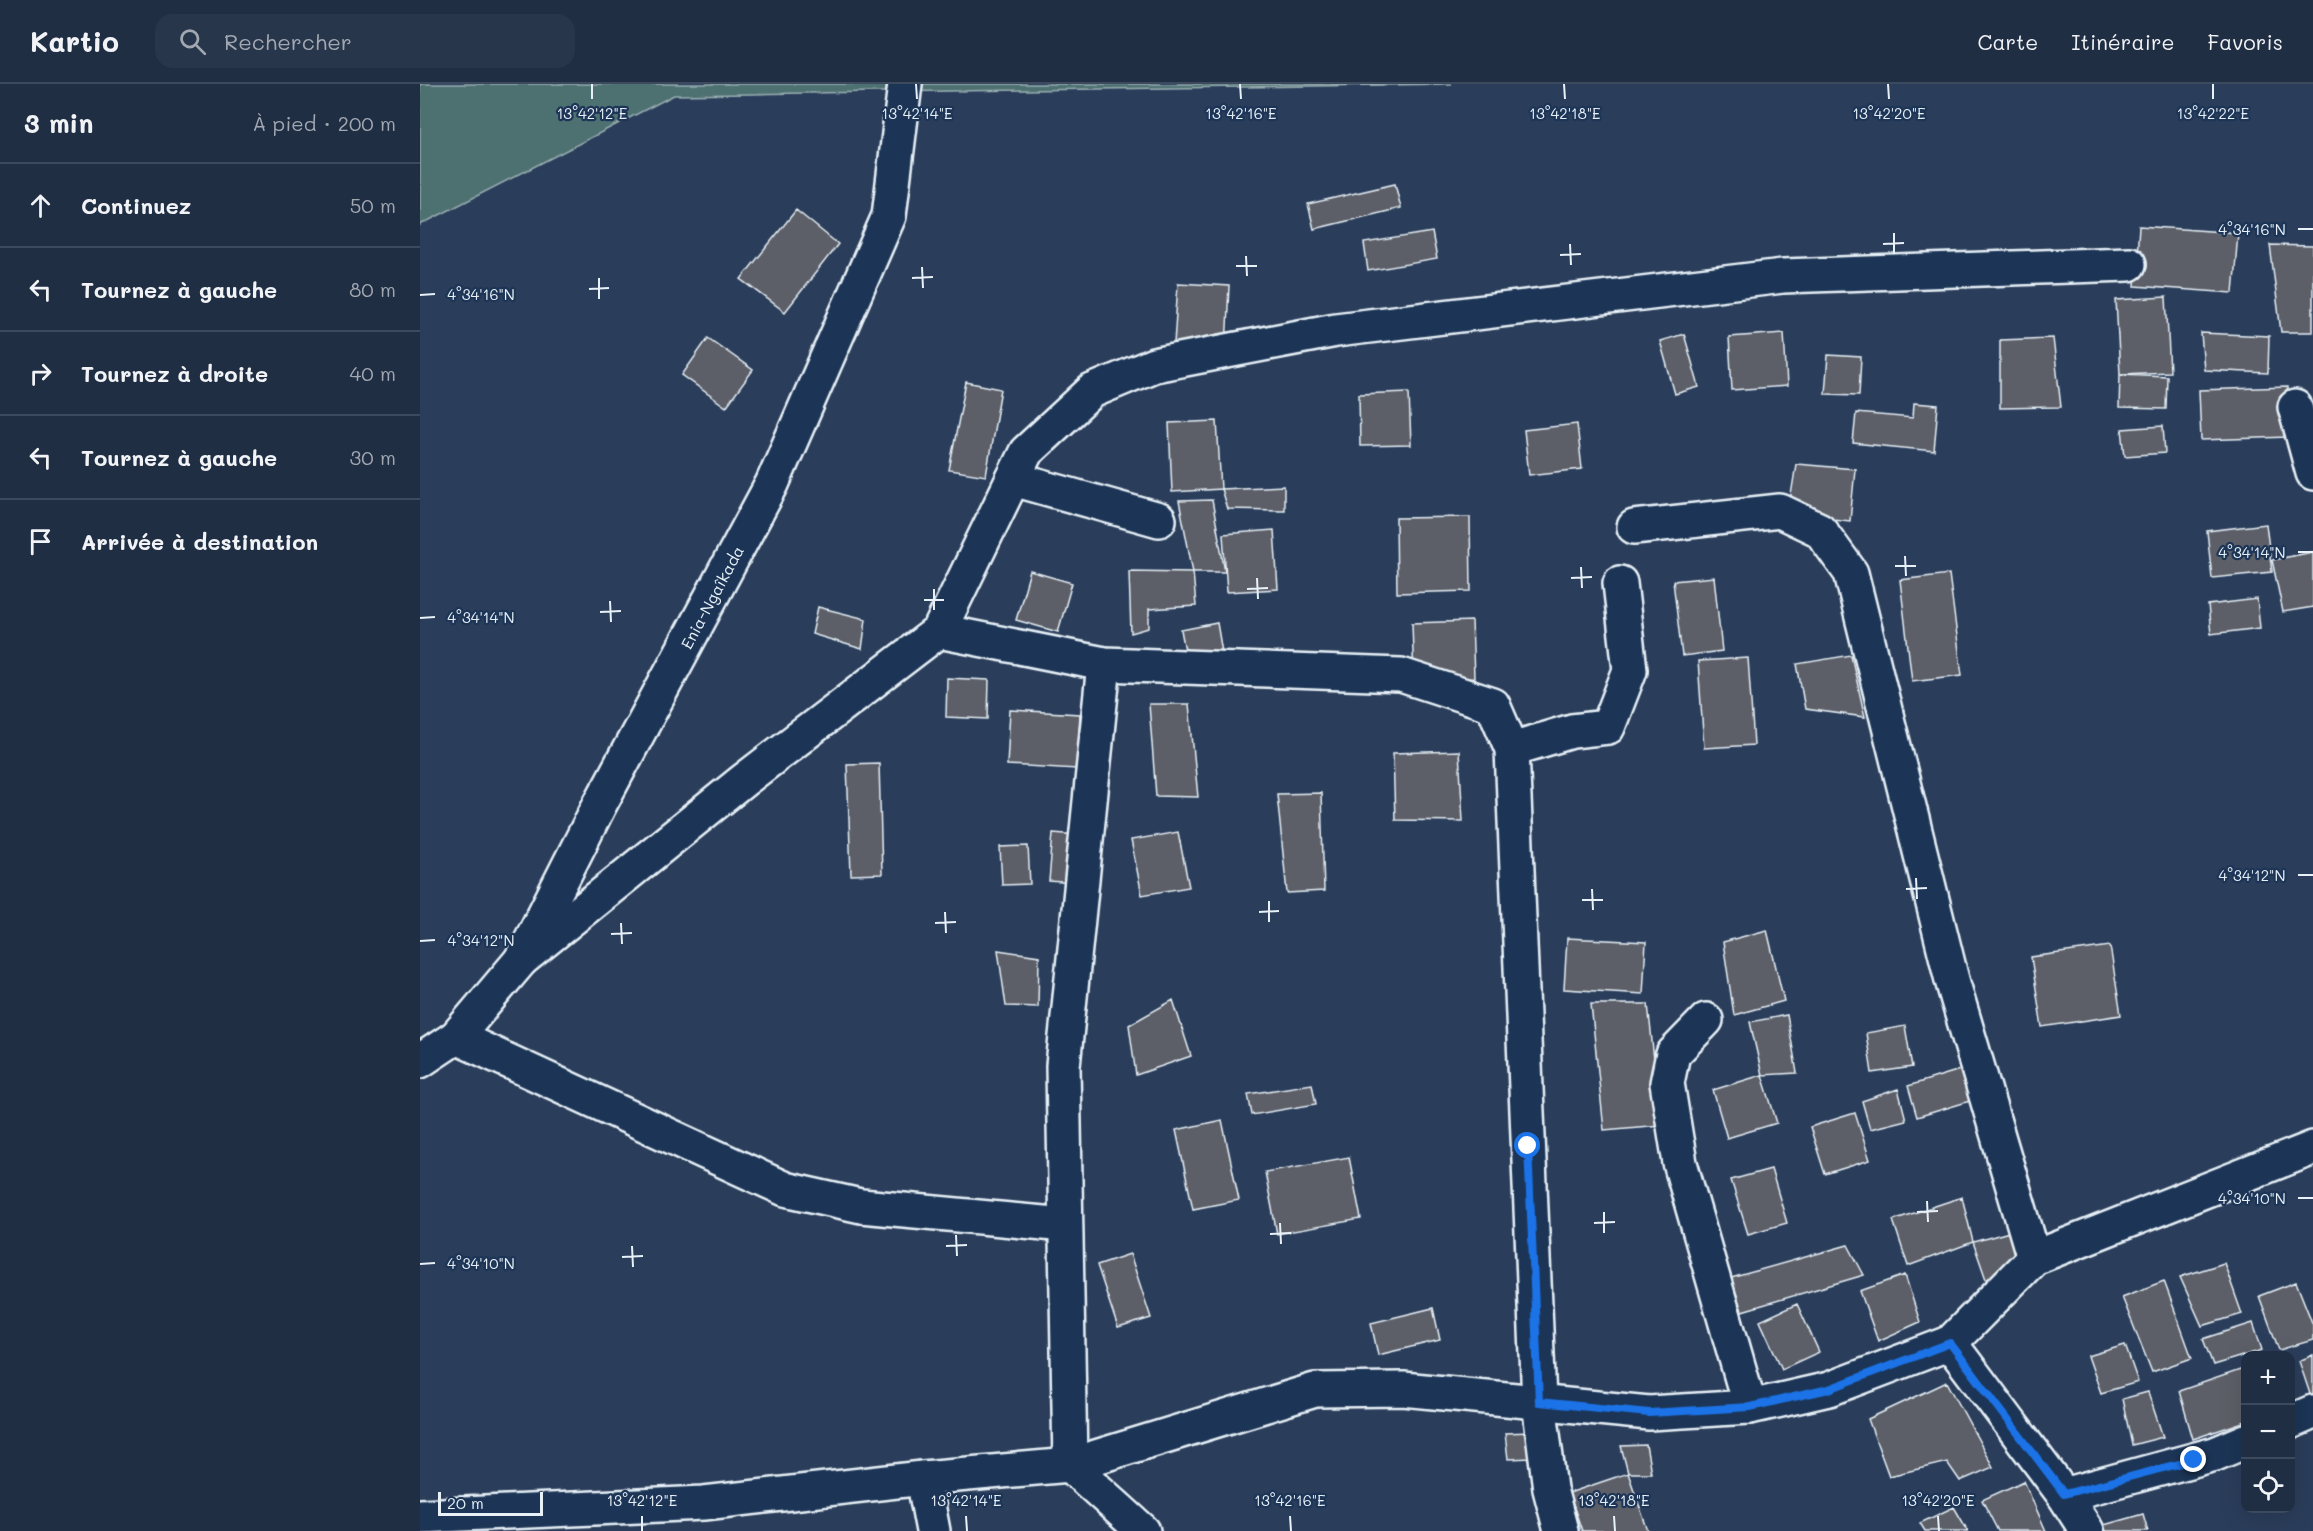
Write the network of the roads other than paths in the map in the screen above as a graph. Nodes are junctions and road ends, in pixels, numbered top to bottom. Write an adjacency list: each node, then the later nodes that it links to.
1 (905, 84): 12 (street, Enia-Ngaîkada)
2 (2129, 264): 5 (street)
3 (2295, 407): 4 (street)
4 (2313, 473)
5 (1013, 479): 6 (street); 9 (street)
6 (1159, 520)
7 (1634, 527): 18 (street)
8 (1620, 583): 11 (street)
9 (939, 631): 10 (street); 12 (street)
10 (1104, 663): 11 (street); 17 (street)
11 (1512, 749): 20 (street)
12 (521, 960): 14 (street, Enia-Ngaîkada)
13 (1706, 1020): 21 (street)
14 (456, 1037): 15 (street, Enia-Ngaîkada); 17 (street)
15 (420, 1061)
16 (2313, 1148): 18 (street)
17 (1065, 1225): 25 (street)
18 (2034, 1258): 19 (street)
19 (1950, 1343): 21 (street); 27 (street)
20 (1539, 1402): 21 (street); 25 (street); 31 (street)
21 (1750, 1407)
22 (2313, 1412): 23 (street)
23 (2295, 1420)
24 (2241, 1443): 27 (street)
25 (1070, 1465): 26 (street); 30 (street)
26 (923, 1478): 28 (street); 29 (street)
27 (2064, 1494): 32 (street)
28 (420, 1516)
29 (933, 1531)
30 (1143, 1531)
31 (1561, 1531)
32 (2087, 1531)

